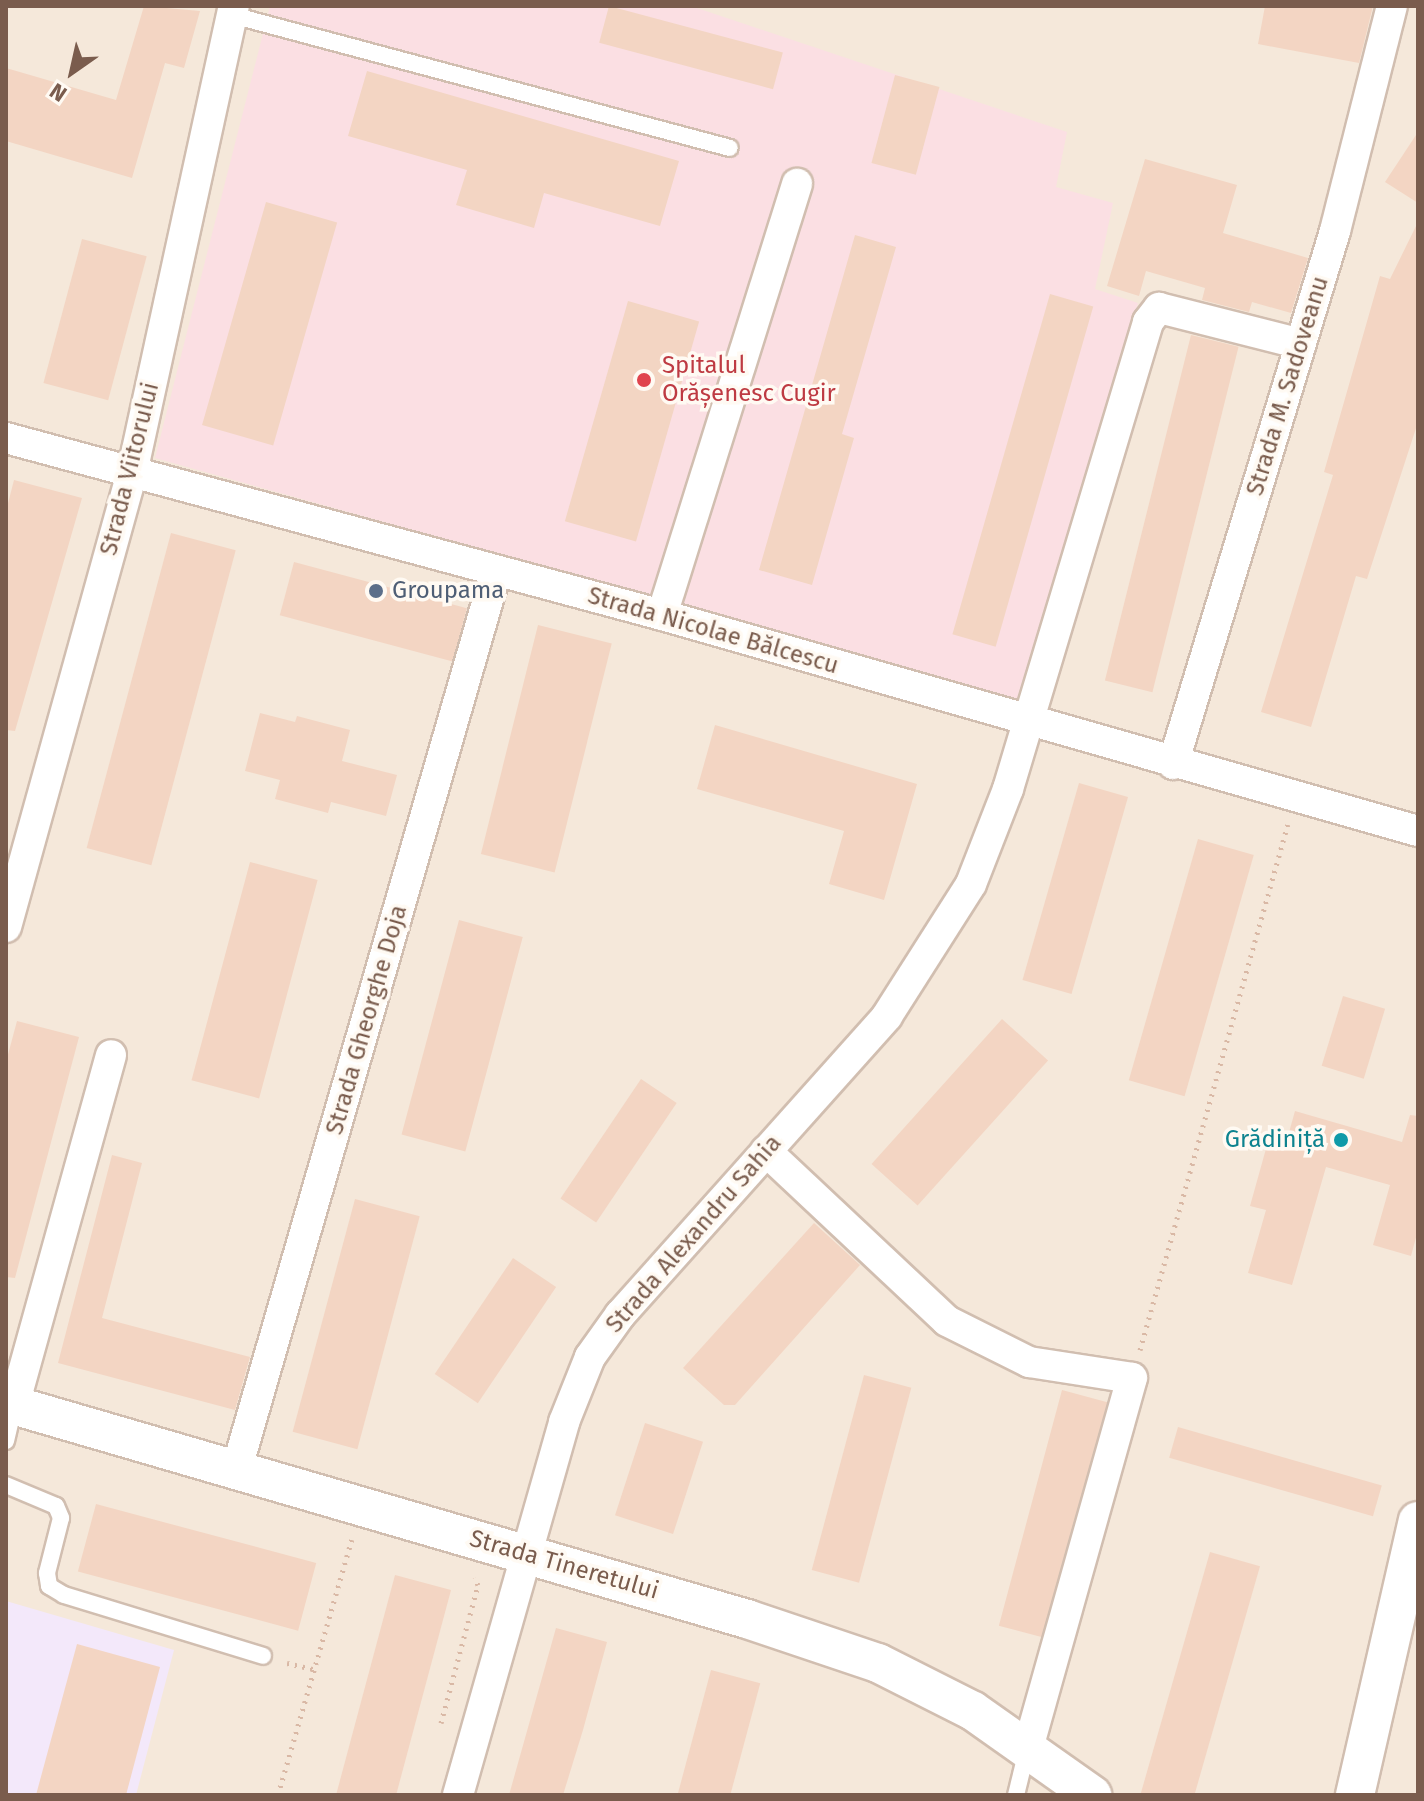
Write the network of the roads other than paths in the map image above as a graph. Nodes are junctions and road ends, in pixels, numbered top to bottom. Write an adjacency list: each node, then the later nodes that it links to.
1 (1392, 6): 5 (street, Strada M. Sadoveanu)
2 (233, 11): 3 (lane); 7 (street, Strada Viitorului)
3 (730, 148)
4 (797, 184): 9 (street)
5 (1301, 344): 10 (street, Strada Alexandru Sahia); 11 (street, Strada M. Sadoveanu)
6 (6, 438): 7 (street, Strada Nicolae Bălcescu)
7 (132, 473): 8 (street, Strada Nicolae Bălcescu); 13 (street, Strada Viitorului)
8 (496, 572): 9 (street, Strada Nicolae Bălcescu); 17 (street, Strada Gheorghe Doja)
9 (662, 615): 10 (street, Strada Nicolae Bălcescu)
10 (1027, 723): 11 (street, Strada Nicolae Bălcescu); 15 (street, Strada Alexandru Sahia)
11 (1173, 764): 12 (street, Strada Nicolae Bălcescu)
12 (1418, 831)
13 (6, 927)
14 (111, 1055): 16 (street)
15 (766, 1151): 20 (street, Strada Alexandru Sahia); 22 (street)
16 (9, 1416): 17 (street, Strada Tineretului)
17 (237, 1468): 20 (street, Strada Tineretului)
18 (6, 1485): 21 (lane)
19 (1418, 1521): 26 (street)
20 (526, 1554): 22 (street, Strada Tineretului); 23 (street, Strada Alexandru Sahia)
21 (263, 1656)
22 (1028, 1749): 24 (lane); 25 (street, Strada Tineretului)
23 (458, 1795)
24 (1016, 1795)
25 (1092, 1795)
26 (1355, 1795)

